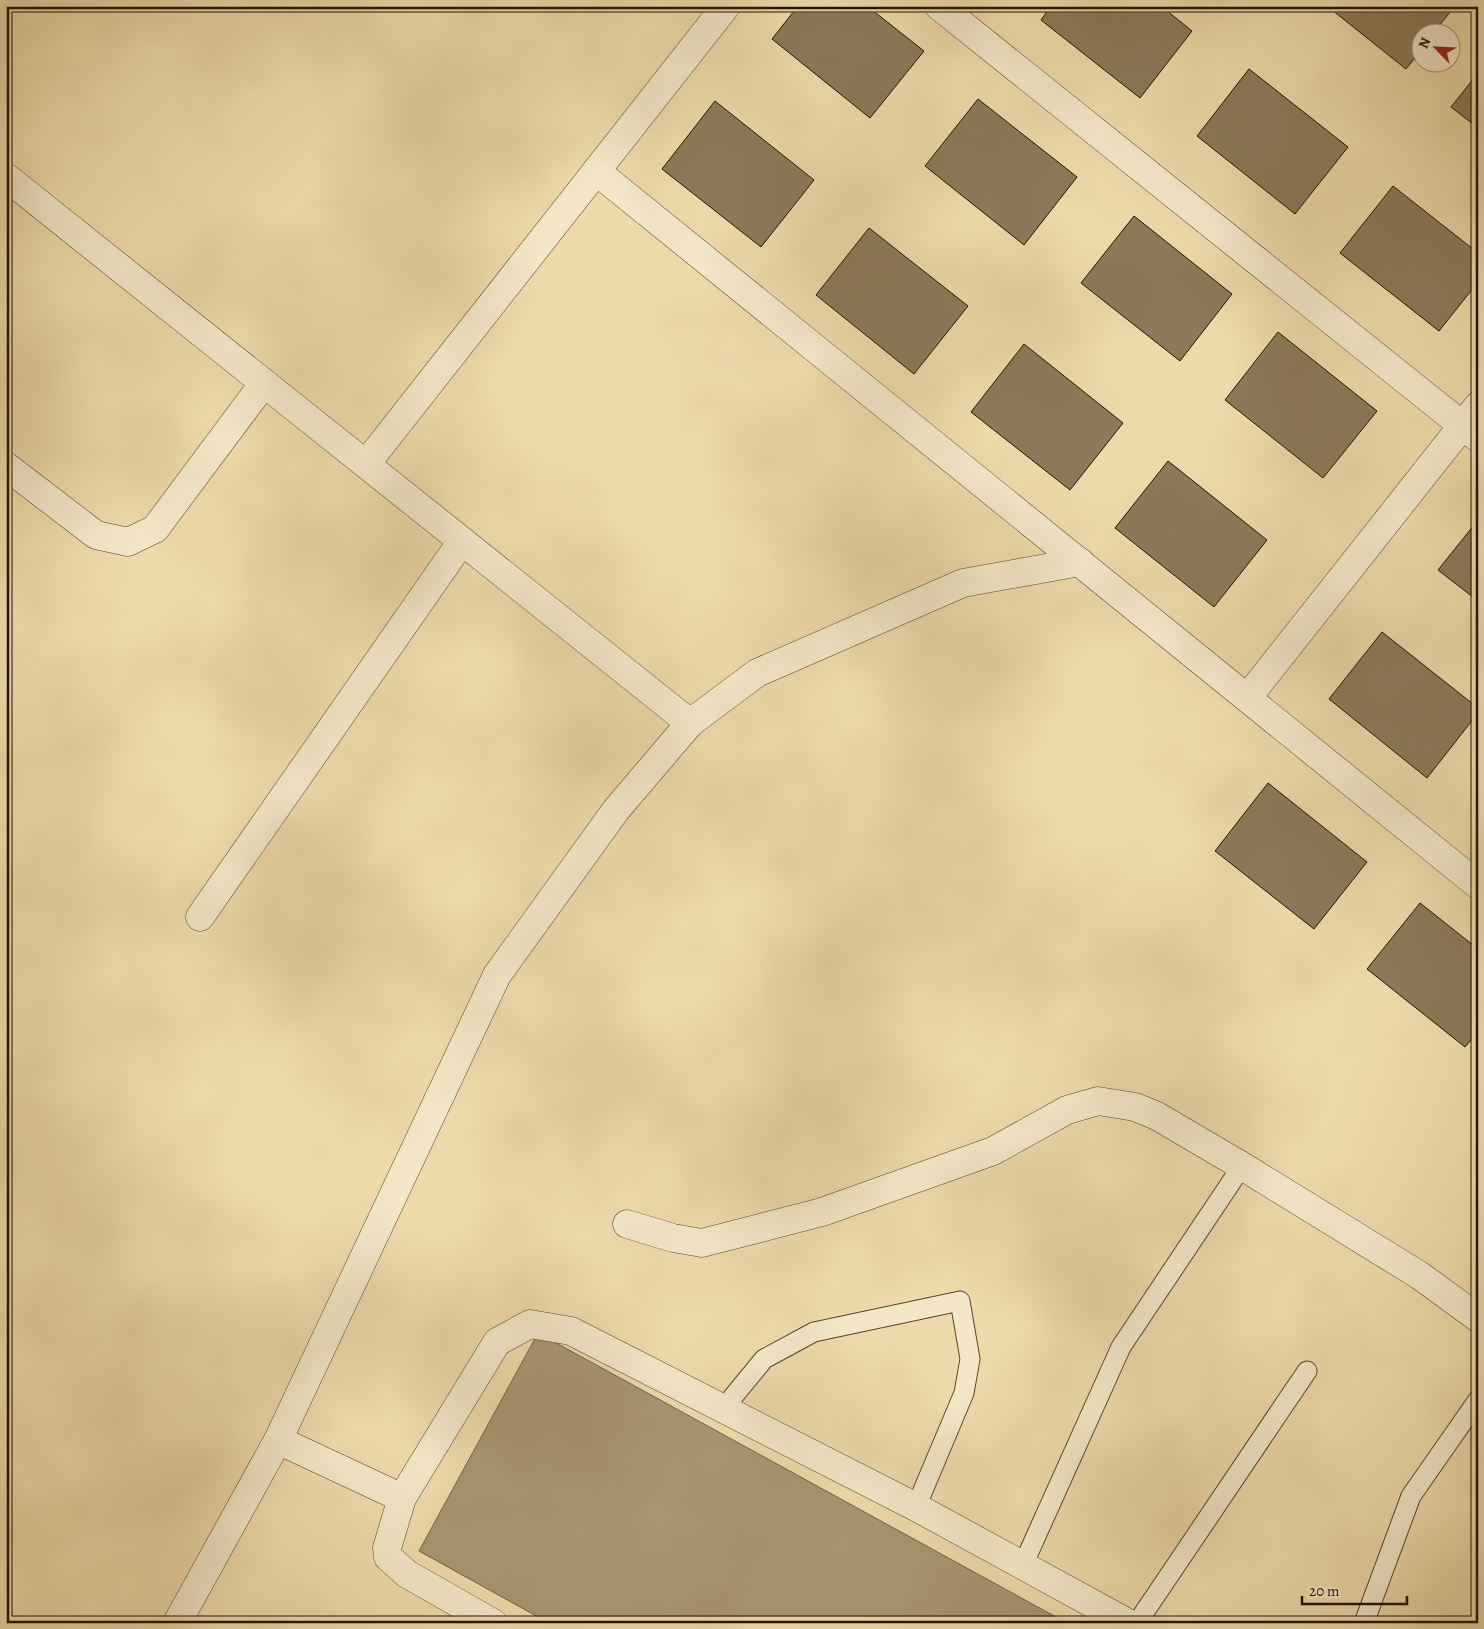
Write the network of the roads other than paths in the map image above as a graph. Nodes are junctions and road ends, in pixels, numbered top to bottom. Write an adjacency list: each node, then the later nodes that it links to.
1 (726, 6): 3 (street)
2 (939, 6): 6 (street)
3 (596, 171): 7 (street); 10 (street)
4 (6, 177): 5 (street)
5 (264, 382): 7 (street); 8 (street)
6 (1473, 423): 11 (street)
7 (366, 464): 9 (street)
8 (6, 466)
9 (462, 541): 12 (street); 14 (street)
10 (1080, 562): 11 (street); 12 (street)
11 (1248, 698): 13 (street)
12 (690, 723): 21 (street)
13 (1478, 885)
14 (200, 917)
15 (1242, 1166): 16 (street); 17 (street); 24 (lane)
16 (627, 1224)
17 (1478, 1318)
18 (1307, 1371): 28 (lane)
19 (1478, 1400): 29 (lane)
20 (723, 1409): 22 (street); 23 (street); 23 (lane)
21 (278, 1440): 22 (street); 25 (street)
22 (402, 1498): 26 (street)
23 (916, 1506): 24 (street)
24 (1023, 1565): 27 (street)
25 (177, 1623)
26 (493, 1623)
27 (1128, 1623)
28 (1136, 1623)
29 (1364, 1623)

